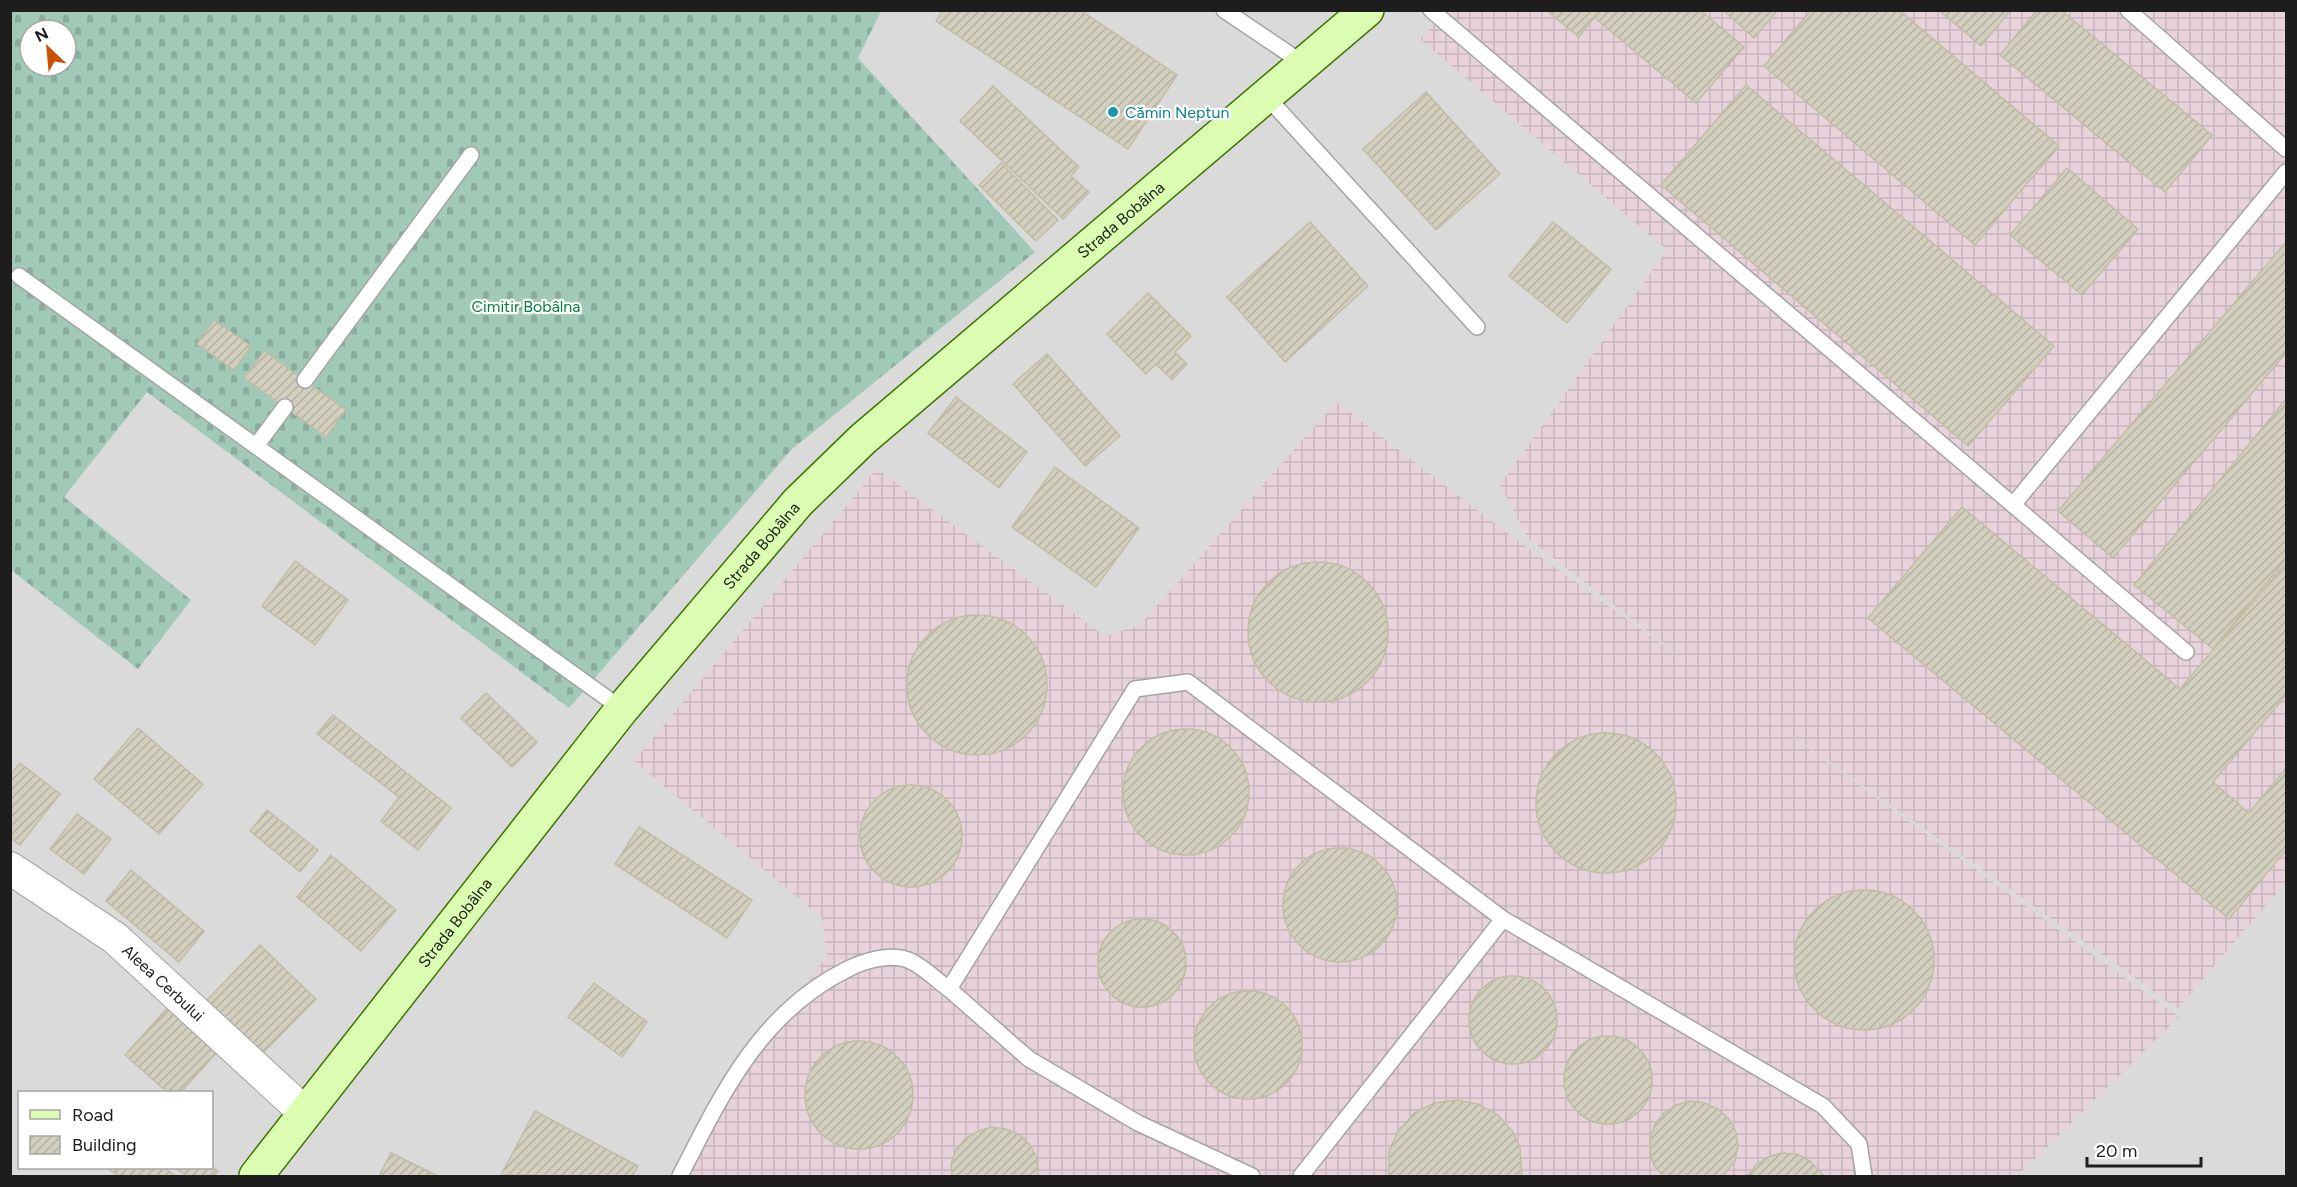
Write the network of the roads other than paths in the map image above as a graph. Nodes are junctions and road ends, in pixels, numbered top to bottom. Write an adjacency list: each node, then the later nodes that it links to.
1 (1224, 10): 5 (lane)
2 (1367, 10): 5 (main road, Strada Bobâlna)
3 (1431, 10): 15 (lane)
4 (2128, 10): 7 (lane)
5 (1304, 64): 6 (main road, Strada Bobâlna)
6 (1267, 96): 11 (lane); 17 (main road, Strada Bobâlna)
7 (2286, 149)
8 (471, 155): 12 (lane)
9 (2286, 172): 15 (lane)
10 (19, 276): 14 (lane)
11 (1477, 327)
12 (305, 380)
13 (285, 407): 14 (lane)
14 (256, 446): 17 (lane)
15 (2013, 505): 16 (lane)
16 (2186, 652)
17 (621, 709): 21 (main road, Strada Bobâlna)
18 (10, 868): 21 (street, Aleea Cerbului)
19 (1503, 919): 20 (lane); 25 (lane); 26 (lane)
20 (949, 989): 23 (lane); 24 (lane)
21 (304, 1112): 22 (main road, Strada Bobâlna)
22 (256, 1176)
23 (680, 1176)
24 (1252, 1176)
25 (1301, 1176)
26 (1864, 1176)

